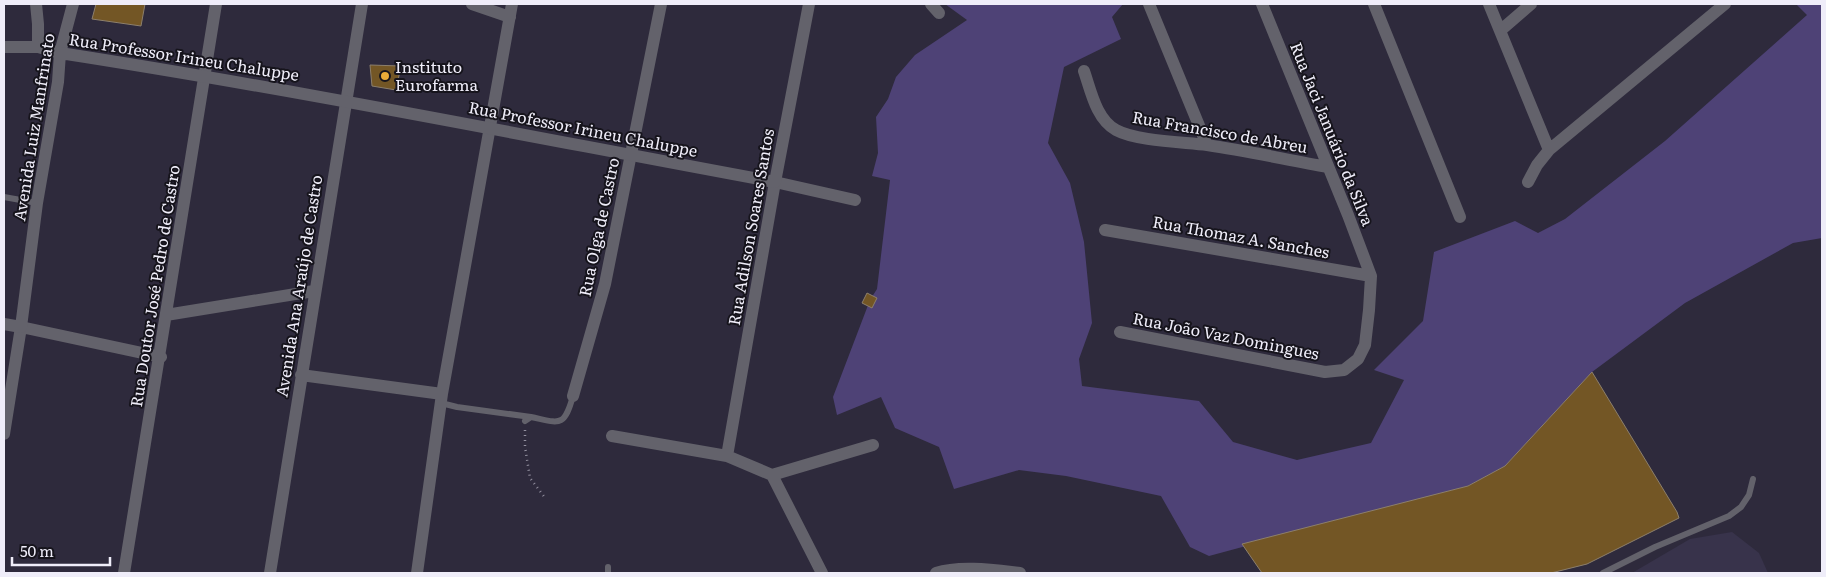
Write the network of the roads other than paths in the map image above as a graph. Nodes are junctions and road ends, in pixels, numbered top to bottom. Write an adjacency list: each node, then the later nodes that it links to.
1 (36, 4): 18 (street)
2 (73, 4): 19 (street, Avenida Luiz Manfrinato)
3 (216, 4): 21 (street, Rua Doutor José Pedro de Castro)
4 (362, 4): 22 (street, Avenida Ana Araújo de Castro)
5 (472, 4): 15 (street)
6 (512, 4): 15 (street)
7 (661, 4): 26 (street, Rua Olga de Castro)
8 (809, 4): 28 (street, Rua Adilson Soares Santos)
9 (1148, 4): 24 (street)
10 (1262, 4): 27 (street, Rua Jaci Januário da Silva)
11 (1374, 4): 33 (street)
12 (1489, 4): 16 (street)
13 (1531, 4): 16 (street)
14 (1725, 4): 25 (street)
15 (510, 17): 23 (street)
16 (1501, 30): 25 (street)
17 (4, 47): 18 (street, Rua Professor Irineu Chaluppe)
18 (38, 47): 19 (street, Rua Professor Irineu Chaluppe)
19 (60, 53): 21 (street, Rua Professor Irineu Chaluppe); 32 (street, Avenida Luiz Manfrinato)
20 (1084, 71): 24 (street, Rua Francisco de Abreu)
21 (205, 76): 22 (street, Rua Professor Irineu Chaluppe); 37 (street, Rua Doutor José Pedro de Castro)
22 (346, 100): 23 (street, Rua Professor Irineu Chaluppe); 36 (street, Avenida Ana Araújo de Castro)
23 (490, 128): 26 (street, Rua Professor Irineu Chaluppe); 44 (street)
24 (1207, 145): 27 (street, Rua Francisco de Abreu)
25 (1549, 150): 29 (street)
26 (632, 155): 28 (street, Rua Professor Irineu Chaluppe); 43 (street, Rua Olga de Castro)
27 (1328, 167): 35 (street, Rua Jaci Januário da Silva)
28 (775, 182): 31 (street, Rua Professor Irineu Chaluppe); 48 (street, Rua Adilson Soares Santos)
29 (1528, 182)
30 (4, 197): 32 (lane)
31 (855, 200)
32 (37, 203): 39 (street, Avenida Luiz Manfrinato)
33 (1460, 217)
34 (1105, 230): 35 (street, Rua Thomaz A. Sanches)
35 (1371, 276): 40 (street, Rua João Vaz Domingues)
36 (314, 291): 37 (street); 42 (street, Avenida Ana Araújo de Castro)
37 (166, 315): 41 (street, Rua Doutor José Pedro de Castro)
38 (4, 324): 39 (street)
39 (21, 327): 41 (street); 45 (street, Avenida Luiz Manfrinato)
40 (1120, 332)
41 (160, 357): 51 (street, Rua Doutor José Pedro de Castro)
42 (301, 375): 44 (street); 52 (street, Avenida Ana Araújo de Castro)
43 (573, 396): 44 (lane)
44 (442, 398): 53 (street)
45 (4, 434)
46 (612, 436): 48 (street)
47 (873, 445): 49 (street)
48 (728, 456): 49 (street)
49 (772, 475): 54 (street)
50 (1754, 479): 57 (lane)
51 (124, 573)
52 (270, 573)
53 (417, 573)
54 (822, 573)
55 (936, 573): 56 (street)
56 (1020, 573)
57 (1602, 573)

